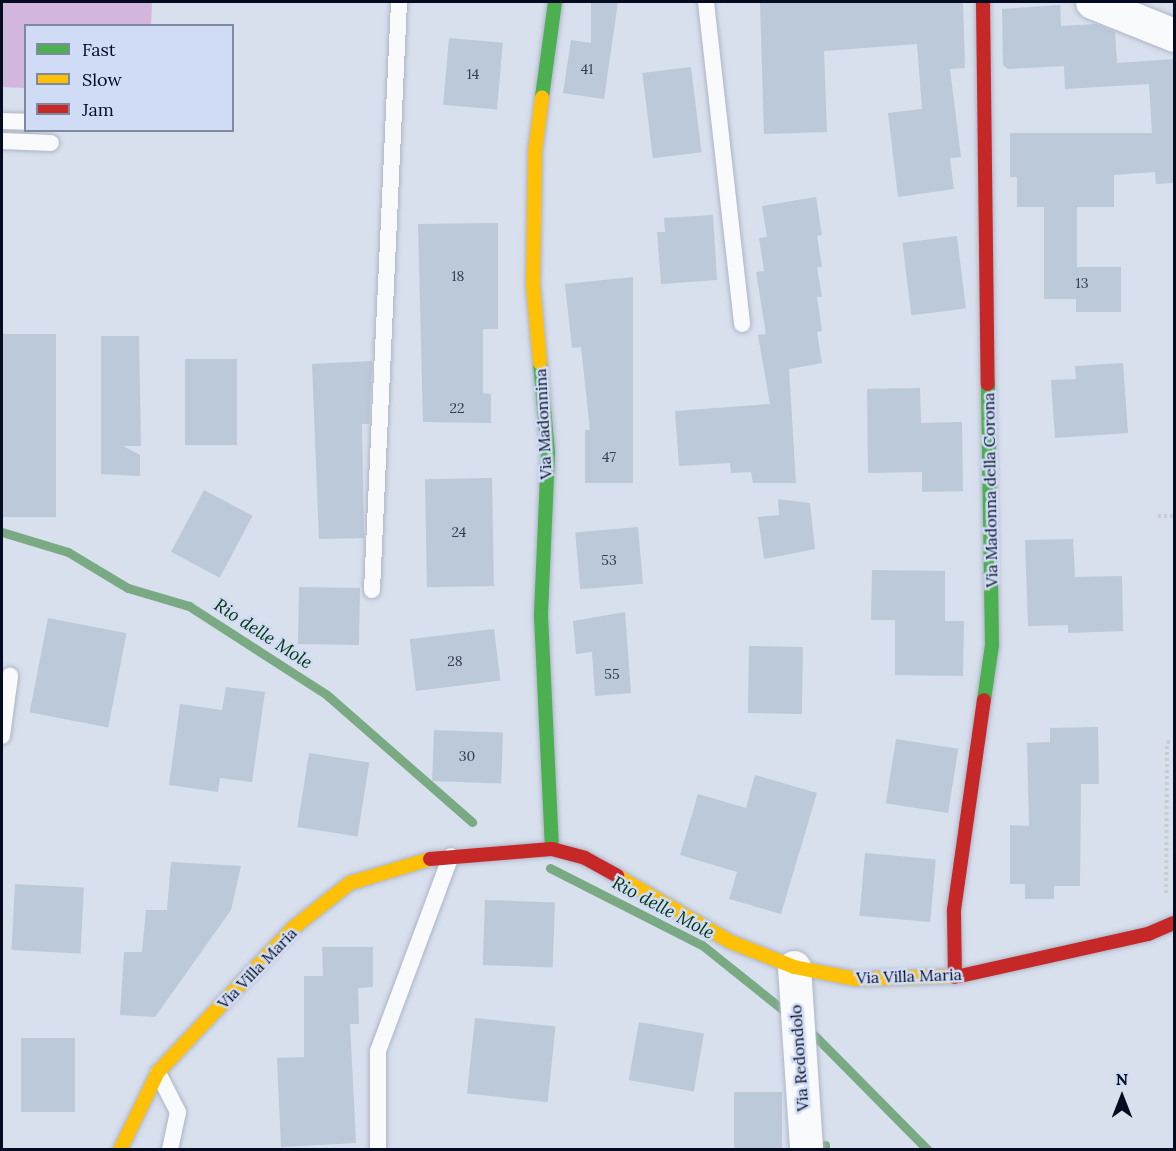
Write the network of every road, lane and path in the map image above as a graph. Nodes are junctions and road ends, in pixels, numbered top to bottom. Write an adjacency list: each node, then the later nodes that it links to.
1 (399, 2): 14 (lane)
2 (555, 2): 18 (street, Via Madonnina)
3 (706, 2): 11 (lane)
4 (983, 2): 22 (street, Via Madonna della Corona)
5 (1092, 2): 6 (street)
6 (1174, 35)
7 (2, 121): 8 (lane)
8 (24, 122)
9 (2, 141): 10 (lane)
10 (51, 143)
11 (742, 324)
12 (1158, 516): 13 (path)
13 (1174, 516)
14 (372, 590)
15 (10, 676): 16 (lane)
16 (2, 736)
17 (1174, 742): 20 (path)
18 (552, 849): 19 (street, Via Villa Maria); 21 (street, Via Villa Maria)
19 (451, 856): 23 (street, Via Villa Maria); 26 (lane)
20 (1170, 925): 22 (street, Via Villa Maria)
21 (794, 967): 22 (street, Via Villa Maria); 27 (street, Via Redondolo)
22 (955, 977)
23 (158, 1072): 24 (street, Via Villa Maria); 25 (lane)
24 (120, 1149)
25 (170, 1149)
26 (378, 1149)
27 (806, 1149)

